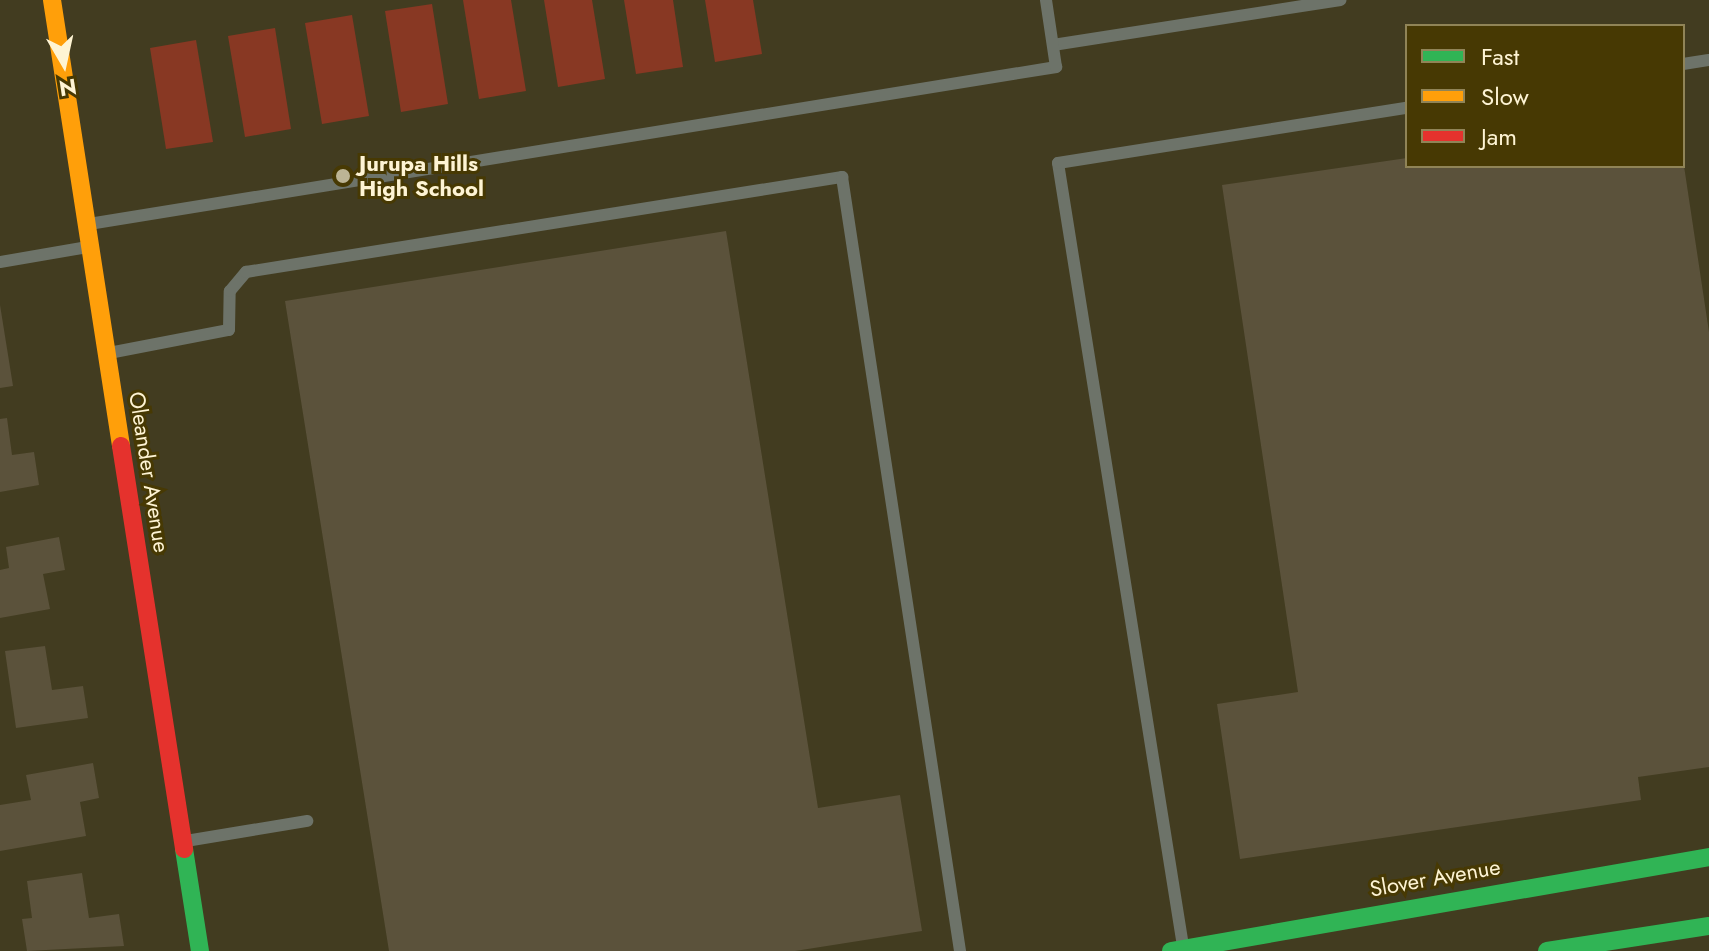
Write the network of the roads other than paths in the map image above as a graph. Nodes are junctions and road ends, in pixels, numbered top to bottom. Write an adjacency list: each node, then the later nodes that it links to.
1 (52, 0): 8 (street, Oleander Avenue)
2 (1046, 0): 4 (lane)
3 (1340, 0): 4 (lane)
4 (1053, 45): 8 (lane)
5 (1709, 60): 6 (lane)
6 (1685, 64)
7 (1405, 108): 16 (lane)
8 (85, 224): 9 (street, Oleander Avenue)
9 (89, 247): 10 (lane); 11 (street, Oleander Avenue)
10 (0, 262)
11 (106, 353): 13 (street, Oleander Avenue); 18 (lane)
12 (307, 821): 13 (lane)
13 (182, 841): 17 (street, Oleander Avenue)
14 (1709, 857): 16 (street, Slover Avenue)
15 (1709, 926): 19 (street)
16 (1177, 950)
17 (200, 951)
18 (960, 951)
19 (1547, 951)

